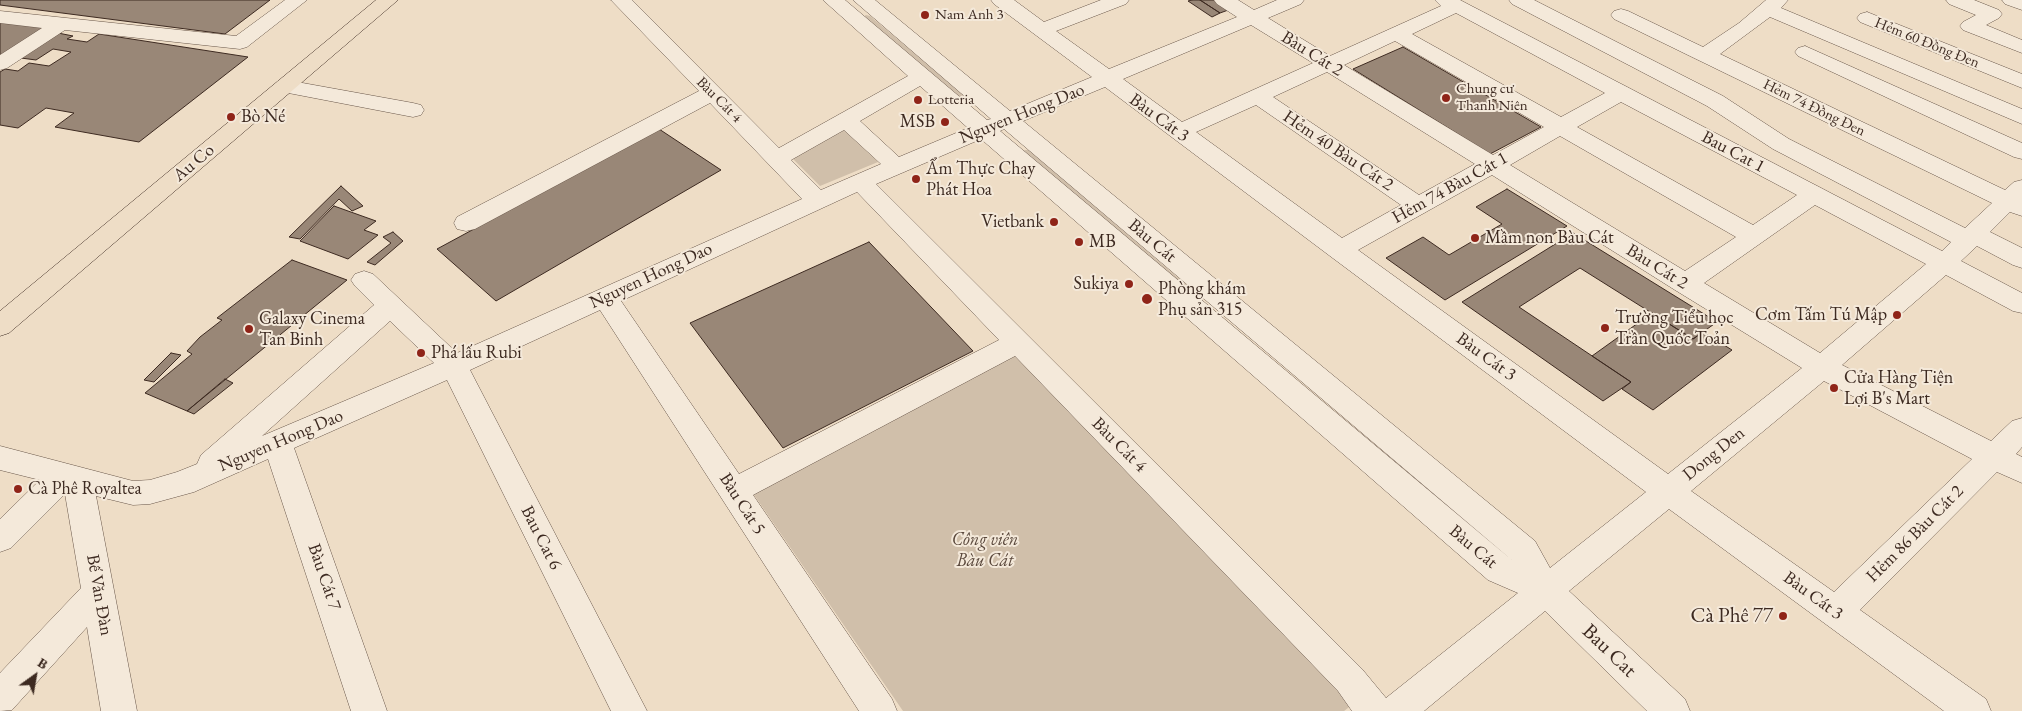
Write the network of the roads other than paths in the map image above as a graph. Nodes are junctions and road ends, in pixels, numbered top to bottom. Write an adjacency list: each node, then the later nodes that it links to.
1 (297, 0): 16 (street)
2 (388, 0): 28 (main road, Au Co)
3 (621, 0): 29 (street, Bàu Cát 4)
4 (1001, 0): 17 (street, Bàu Cát 3)
5 (1119, 0): 17 (street)
6 (1224, 0): 15 (street, Bàu Cát 2)
7 (1294, 0): 15 (street, Nguyen Hong Dao)
8 (1519, 0): 18 (street)
9 (1871, 0): 27 (street, Hẻm 60 Đồng Đen)
10 (1956, 0): 20 (street)
11 (1450, 3): 19 (street); 30 (street, Bau Cat 1)
12 (853, 4): 25 (street, Bàu Cát); 36 (street, Bàu Cát)
13 (1773, 4): 22 (street); 33 (street)
14 (0, 16): 16 (street)
15 (1252, 18): 24 (street, Bàu Cát 2); 26 (street, Nguyen Hong Dao)
16 (61, 24): 23 (street)
17 (1042, 30): 26 (street, Bàu Cát 3)
18 (1583, 32): 22 (street, Hẻm 74 Đồng Đen); 35 (street)
19 (1396, 33): 24 (street); 37 (street)
20 (2019, 43)
21 (1805, 52): 40 (street)
22 (1704, 55): 46 (street, Hẻm 74 Đồng Đen)
23 (0, 64)
24 (1328, 64): 31 (street); 42 (street, Bàu Cát 2)
25 (923, 76): 34 (street); 36 (street, Bàu Cát)
26 (1106, 79): 36 (street, Nguyen Hong Dao); 38 (street, Bàu Cát 3)
27 (2022, 82)
28 (286, 86): 32 (street); 62 (main road, Au Co)
29 (712, 93): 41 (street, Bàu Cát 4); 49 (street)
30 (1621, 93): 37 (street, Hẻm 74 Bàu Cát 1); 39 (street, Bau Cat 1)
31 (1257, 96): 38 (street); 48 (street, Hẻm 40 Bàu Cát 2)
32 (413, 110)
33 (2022, 117)
34 (846, 120): 41 (street); 43 (street)
35 (1746, 122): 39 (street); 51 (street)
36 (995, 124): 43 (street, Nguyen Hong Dao); 60 (street, Bàu Cát); 61 (street, Bàu Cát)
37 (1561, 126): 42 (street, Hẻm 74 Bàu Cát 1); 50 (street)
38 (1179, 132): 52 (street, Bàu Cát 3)
39 (1713, 142): 45 (street, Bau Cat 1)
40 (2022, 152)
41 (777, 159): 47 (street, Bàu Cát 4)
42 (1492, 165): 48 (street, Hẻm 74 Bàu Cát 1); 56 (street, Bàu Cát 2)
43 (896, 166): 44 (street, Nguyen Hong Dao)
44 (861, 182): 47 (street, Nguyen Hong Dao); 63 (street, Bàu Cát 4)
45 (1814, 195): 50 (street); 54 (street, Bau Cat 1)
46 (2017, 198): 51 (street, Dong Den)
47 (818, 201): 57 (street, Nguyen Hong Dao)
48 (1418, 206): 52 (street, Hẻm 74 Bàu Cát 1)
49 (466, 223)
50 (1753, 236): 56 (street)
51 (1971, 237): 53 (street); 54 (street, Dong Den)
52 (1339, 250): 74 (street, Bàu Cát 3)
53 (2022, 259)
54 (1944, 263): 58 (street, Bau Cat 1); 65 (street, Dong Den)
55 (364, 280): 59 (street, Bau Cat 6)
56 (1684, 284): 65 (street, Bàu Cát 2)
57 (605, 297): 64 (street, Nguyen Hong Dao); 73 (street, Bàu Cát 5)
58 (2022, 304)
59 (390, 305): 64 (street, Bau Cat 6); 72 (street)
60 (1234, 309): 61 (street); 76 (street, Bàu Cát)
61 (1210, 322): 76 (street, Bàu Cát)
62 (0, 326)
63 (1018, 342): 73 (street); 84 (street, Bàu Cát 4)
64 (454, 366): 67 (street, Nguyen Hong Dao); 82 (street, Bau Cat 6)
65 (1822, 367): 68 (street, Bàu Cát 2); 74 (street, Dong Den)
66 (2022, 429): 68 (street, Hẻm 86 Bàu Cát 2)
67 (278, 443): 72 (street, Nguyen Hong Dao); 81 (street, Bàu Cát 7)
68 (1994, 456): 70 (street, Bàu Cát 2); 78 (street, Hẻm 86 Bàu Cát 2)
69 (0, 458): 71 (street, Nguyen Hong Dao)
70 (2022, 471)
71 (71, 478): 72 (street, Nguyen Hong Dao); 75 (street); 77 (street, Bế Văn Đàn)
72 (196, 478)
73 (733, 491): 83 (street, Bàu Cát 5)
74 (1668, 491): 76 (street, Dong Den); 78 (street, Bàu Cát 3)
75 (0, 539)
76 (1546, 591): 85 (street, Dong Den); 86 (street, Bau Cat)
77 (98, 592): 79 (street); 80 (street, Bế Văn Đàn)
78 (1836, 612): 87 (street, Bàu Cát 3)
79 (0, 698)
80 (119, 711)
81 (369, 711)
82 (628, 711)
83 (879, 711)
84 (1374, 711)
85 (1397, 711)
86 (1672, 711)
87 (1973, 711)

